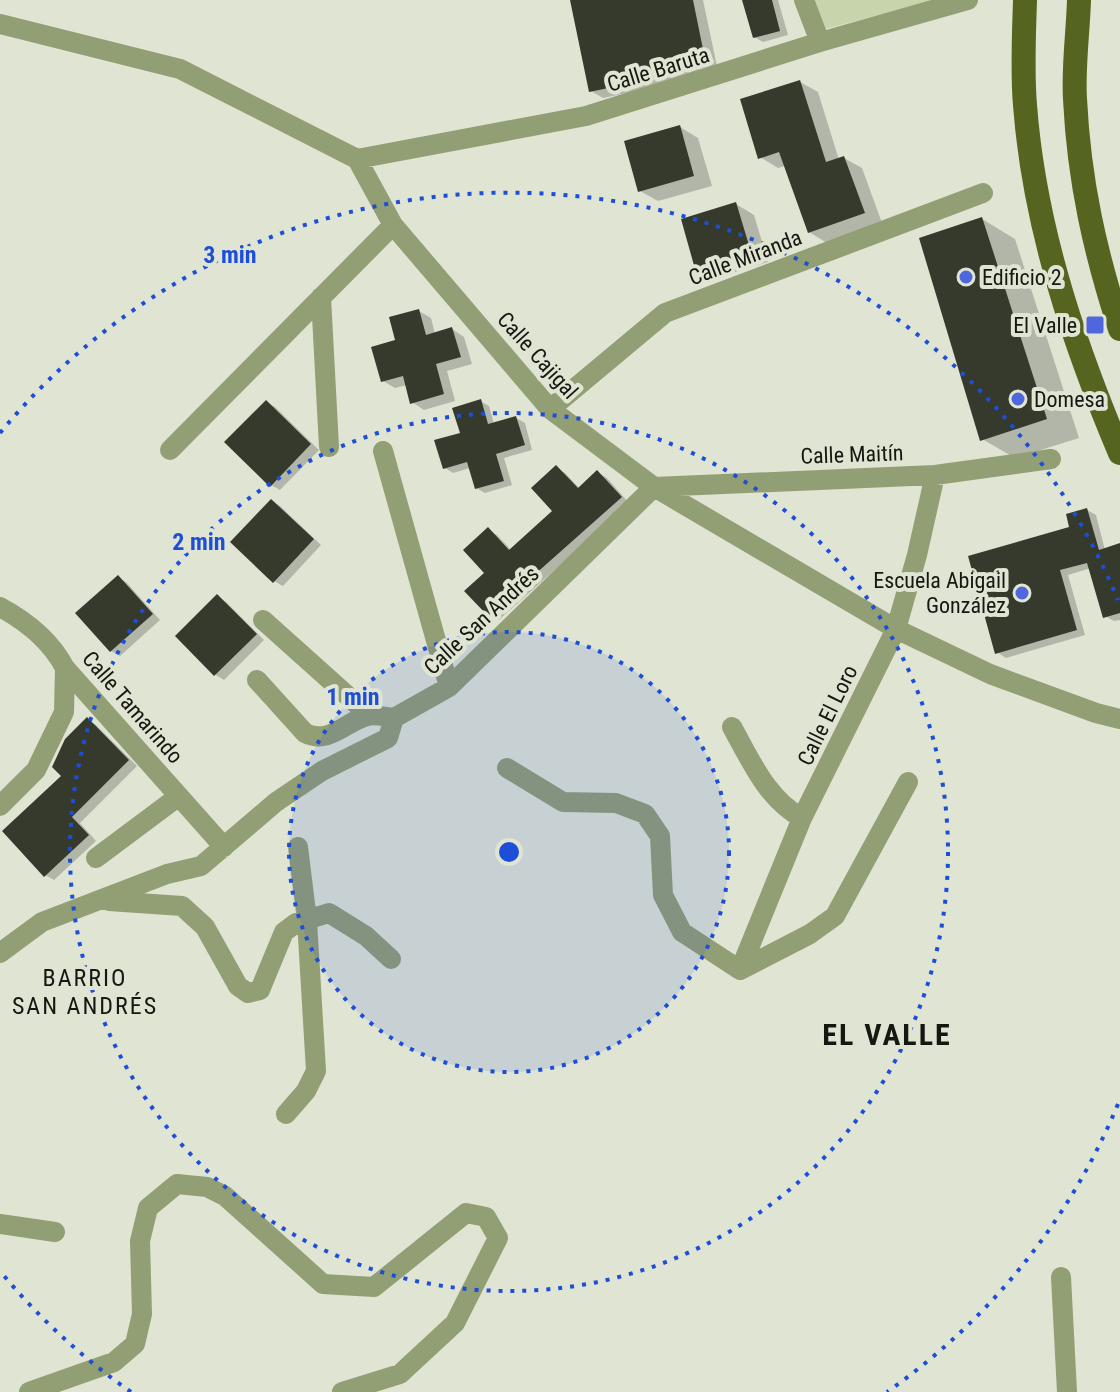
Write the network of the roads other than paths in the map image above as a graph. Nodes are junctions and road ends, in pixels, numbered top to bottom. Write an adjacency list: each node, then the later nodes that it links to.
1 (804, 0): 6 (street)
2 (968, 0): 6 (street, Calle Baruta)
3 (1025, 0): 16 (main road)
4 (1079, 0): 11 (main road)
5 (0, 24): 7 (street)
6 (820, 42): 7 (street, Calle Baruta)
7 (357, 159): 9 (street, Calle Cajigal)
8 (983, 193): 12 (street, Calle Miranda)
9 (393, 225): 10 (street); 12 (street, Calle Cajigal)
10 (321, 297): 13 (street); 14 (street)
11 (1120, 329)
12 (550, 409): 19 (street, Calle Cajigal)
13 (329, 447)
14 (170, 450)
15 (383, 451): 25 (street)
16 (1120, 453)
17 (1051, 459): 18 (street, Calle Maitín)
18 (935, 475): 19 (street, Calle Maitín); 22 (street, Calle El Loro)
19 (654, 487): 22 (street, Calle Cajigal); 25 (street, Calle San Andrés)
20 (0, 607): 23 (street, Calle Tamarindo)
21 (263, 620): 26 (street)
22 (896, 629): 28 (street, Calle Cajigal); 34 (street, Calle El Loro)
23 (65, 668): 32 (street, Calle Tamarindo); 33 (street)
24 (257, 680): 26 (street)
25 (449, 687): 27 (street, Calle San Andrés)
26 (369, 715): 27 (street)
27 (394, 718): 35 (street, Calle San Andrés)
28 (1120, 719)
29 (732, 727): 34 (street)
30 (507, 768): 42 (street)
31 (908, 782): 42 (street)
32 (179, 796): 35 (street, Calle Tamarindo); 37 (street)
33 (0, 806)
34 (802, 818): 42 (street, Calle El Loro)
35 (224, 847): 38 (street, Calle San Andrés)
36 (298, 847): 39 (street)
37 (96, 858)
38 (101, 901): 39 (street); 40 (street, Calle San Andrés)
39 (307, 920): 41 (street); 43 (street)
40 (0, 953)
41 (391, 959)
42 (740, 970)
43 (286, 1114)
44 (0, 1224): 45 (street)
45 (55, 1232)
46 (1061, 1277): 49 (street)
47 (29, 1392): 48 (street)
48 (342, 1392)
49 (1067, 1392)

